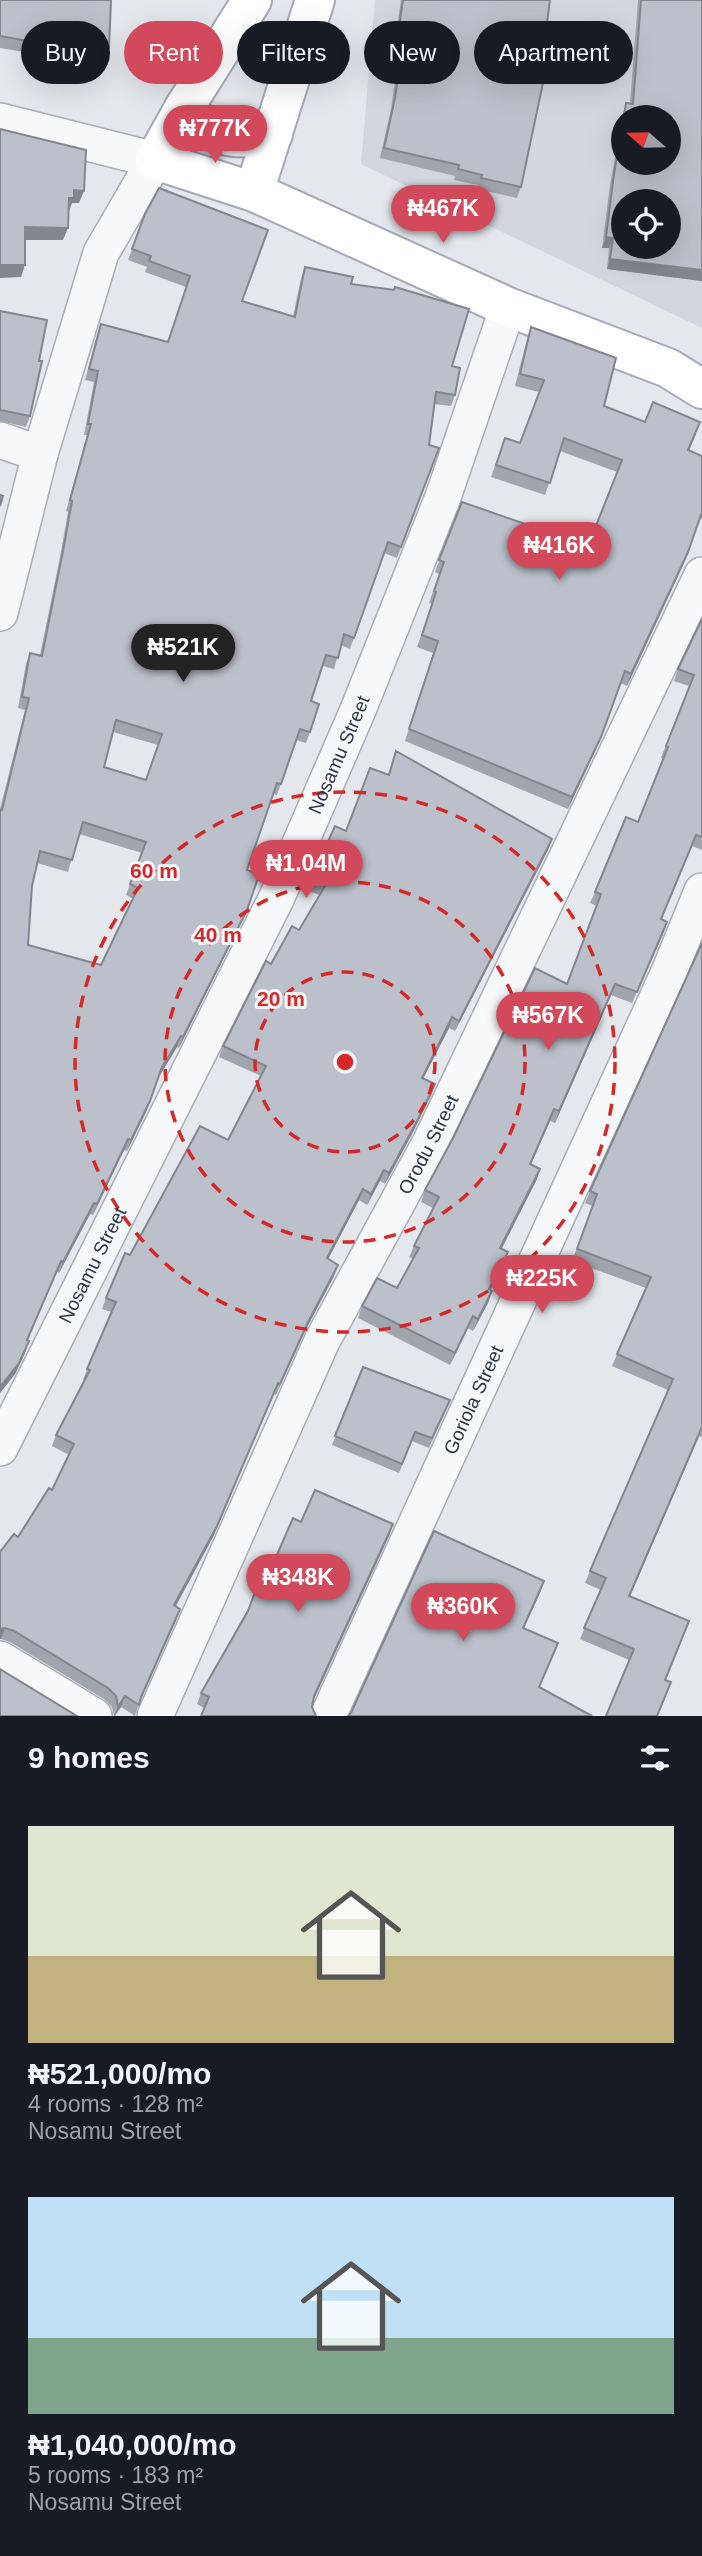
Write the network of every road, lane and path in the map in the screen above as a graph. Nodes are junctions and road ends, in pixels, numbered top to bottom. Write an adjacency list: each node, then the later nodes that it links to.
1 (253, 0): 3 (main road)
2 (315, 0): 5 (main road)
3 (184, 108): 5 (main road); 6 (main road)
4 (0, 121): 6 (street)
5 (273, 134): 7 (main road)
6 (148, 172): 7 (main road); 11 (street)
7 (254, 192): 8 (main road)
8 (508, 307): 9 (main road); 15 (street, Nosamu Street)
9 (702, 389)
10 (0, 440): 11 (street)
11 (40, 454): 13 (street)
12 (702, 575): 18 (street, Orodu Street)
13 (0, 613)
14 (702, 891): 19 (street, Goriola Street)
15 (0, 1448)
16 (0, 1659): 17 (street)
17 (94, 1716)
18 (155, 1716)
19 (328, 1716)

